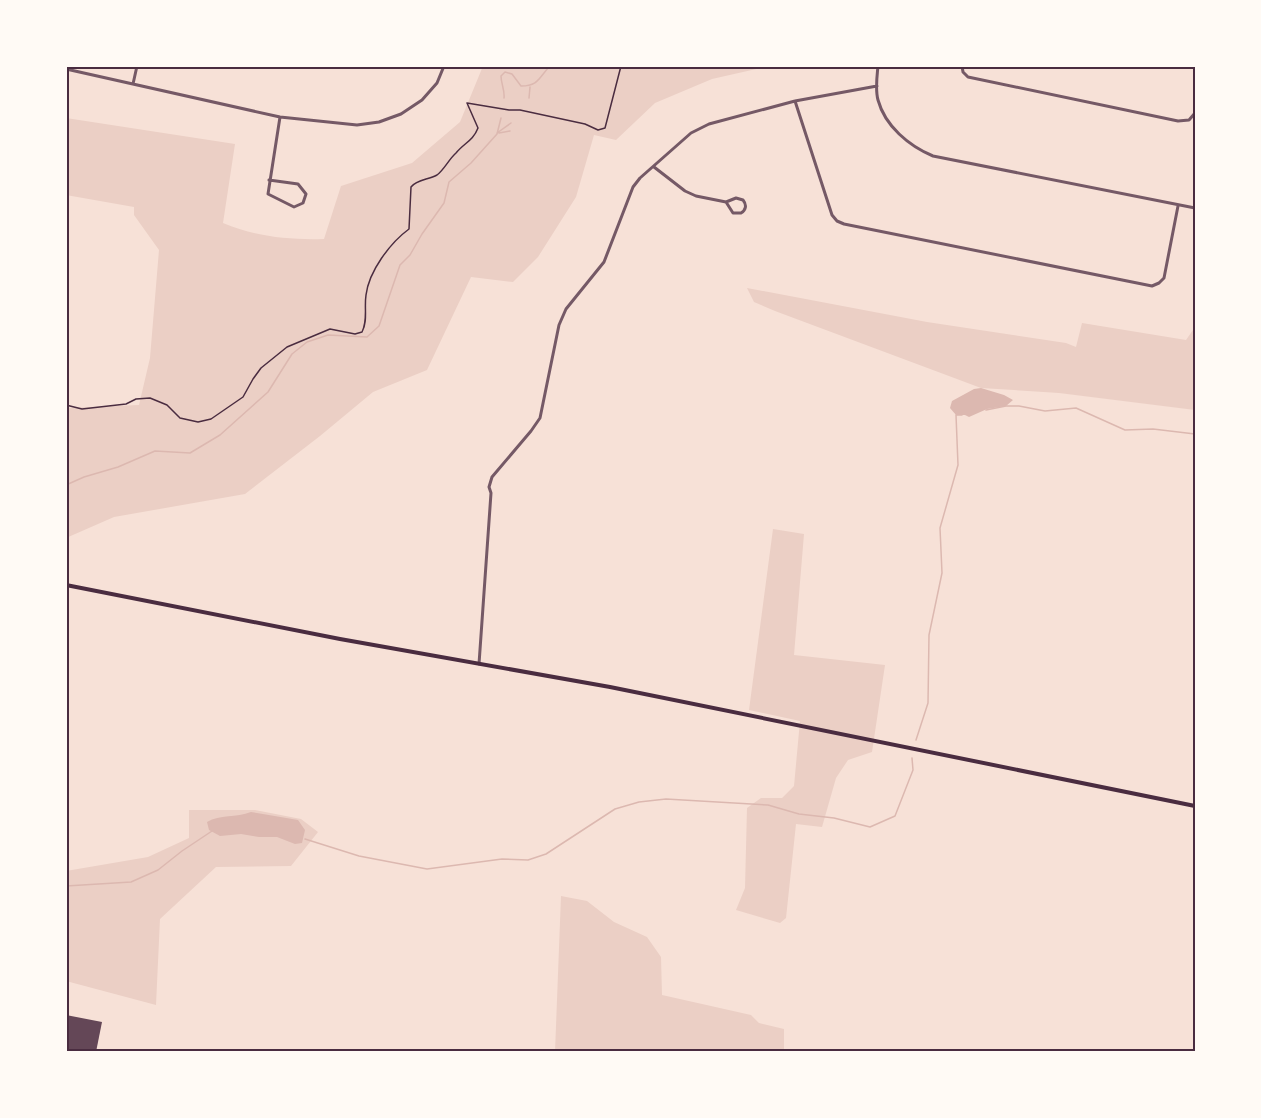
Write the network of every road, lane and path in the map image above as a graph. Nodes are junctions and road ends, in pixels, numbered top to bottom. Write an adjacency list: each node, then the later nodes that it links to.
1 (137, 66): 7 (street)
2 (444, 66): 11 (street)
3 (621, 66): 17 (path)
4 (878, 66): 8 (street)
5 (962, 66): 10 (street)
6 (66, 69): 7 (street)
7 (133, 84): 11 (street)
8 (877, 86): 9 (street); 15 (street)
9 (795, 101): 12 (street); 15 (street)
10 (1195, 113)
11 (280, 117): 13 (street)
12 (654, 167): 14 (street); 19 (street)
13 (269, 180): 13 (street)
14 (726, 202): 14 (street)
15 (1178, 206): 16 (street)
16 (1195, 208)
17 (66, 405)
18 (66, 585): 19 (main road)
19 (479, 663): 20 (main road)
20 (1195, 806)

